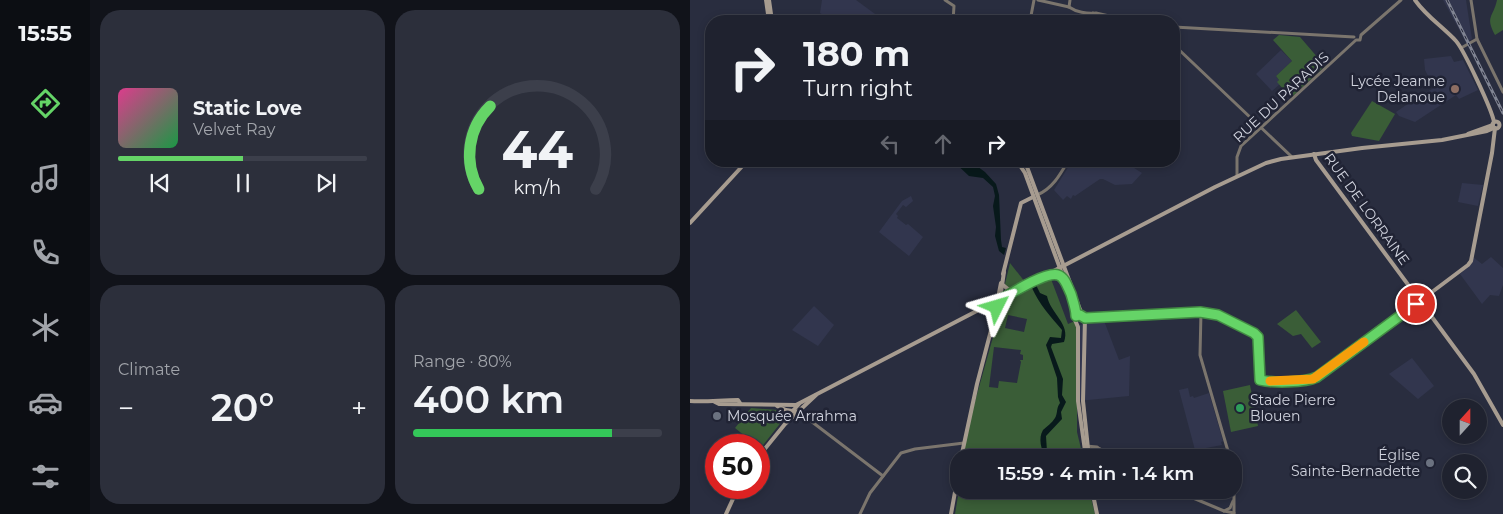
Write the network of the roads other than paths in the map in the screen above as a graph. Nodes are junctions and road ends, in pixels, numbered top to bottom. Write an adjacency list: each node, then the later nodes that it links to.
1 (767, 0): 11 (main road)
2 (945, 0): 12 (street)
3 (1034, 0): 13 (street)
4 (1038, 0): 9 (street)
5 (1070, 0): 9 (street)
6 (1401, 0): 16 (street)
7 (1415, 0): 18 (main road)
8 (1472, 0): 17 (street)
9 (1069, 7): 10 (street)
10 (1093, 13): 14 (street)
11 (769, 15)
12 (953, 15)
13 (1031, 15)
14 (1102, 15)
15 (1180, 27): 16 (street)
16 (1355, 39): 22 (street, RUE DU PARADIS)
17 (1477, 39): 18 (street); 20 (street)
18 (1461, 48): 21 (main road)
19 (1180, 51): 22 (street)
20 (1503, 92)
21 (1498, 125): 23 (main road); 24 (main road); 25 (main road); 26 (main road)
22 (1263, 127): 28 (street); 32 (street, RUE DU PARADIS)
23 (1487, 131): 24 (main road); 25 (main road)
24 (1466, 135): 27 (main road)
25 (1494, 137): 26 (main road)
26 (1494, 144): 42 (main road)
27 (1314, 154): 28 (main road); 42 (main road, RUE DE LORRAINE)
28 (1292, 157): 32 (main road)
29 (741, 167): 34 (main road)
30 (1024, 167): 33 (main road)
31 (1064, 167): 33 (street)
32 (1237, 176): 35 (main road)
33 (1035, 196): 35 (main road); 36 (main road)
34 (690, 223)
35 (1062, 267): 37 (main road); 38 (main road); 47 (main road)
36 (1004, 272): 39 (main road); 41 (main road)
37 (1048, 275): 38 (main road); 40 (main road)
38 (1066, 282): 46 (main road)
39 (1003, 285): 40 (main road); 41 (main road)
40 (1022, 288): 41 (main road)
41 (998, 301): 43 (main road); 45 (main road)
42 (1420, 301): 44 (street); 59 (main road, RUE DE LORRAINE)
43 (986, 307): 45 (main road); 50 (main road)
44 (1202, 312): 47 (street); 65 (street)
45 (995, 314): 61 (main road)
46 (1076, 316): 47 (main road); 49 (main road)
47 (1084, 316): 48 (main road)
48 (1084, 323): 49 (main road); 63 (main road)
49 (1078, 324): 64 (main road)
50 (818, 394): 52 (main road); 56 (main road)
51 (690, 401): 53 (main road)
52 (801, 402): 53 (main road); 55 (main road)
53 (775, 405): 54 (main road)
54 (786, 410): 55 (main road); 57 (main road)
55 (793, 411): 56 (main road); 57 (main road)
56 (799, 412): 58 (main road); 66 (street)
57 (789, 415): 58 (main road)
58 (785, 424): 60 (main road)
59 (1503, 425)
60 (770, 442)
61 (964, 443): 62 (main road); 66 (street)
62 (963, 449)
63 (1088, 449)
64 (1088, 449)
65 (1227, 449)
66 (883, 476): 74 (street)
67 (733, 499): 73 (main road)
68 (954, 499): 75 (main road)
69 (1094, 499): 76 (main road)
70 (1195, 499): 72 (street)
71 (1234, 500): 72 (street); 77 (street)
72 (1224, 511): 77 (street)
73 (726, 514)
74 (860, 514)
75 (951, 514)
76 (1097, 514)
77 (1234, 514)

